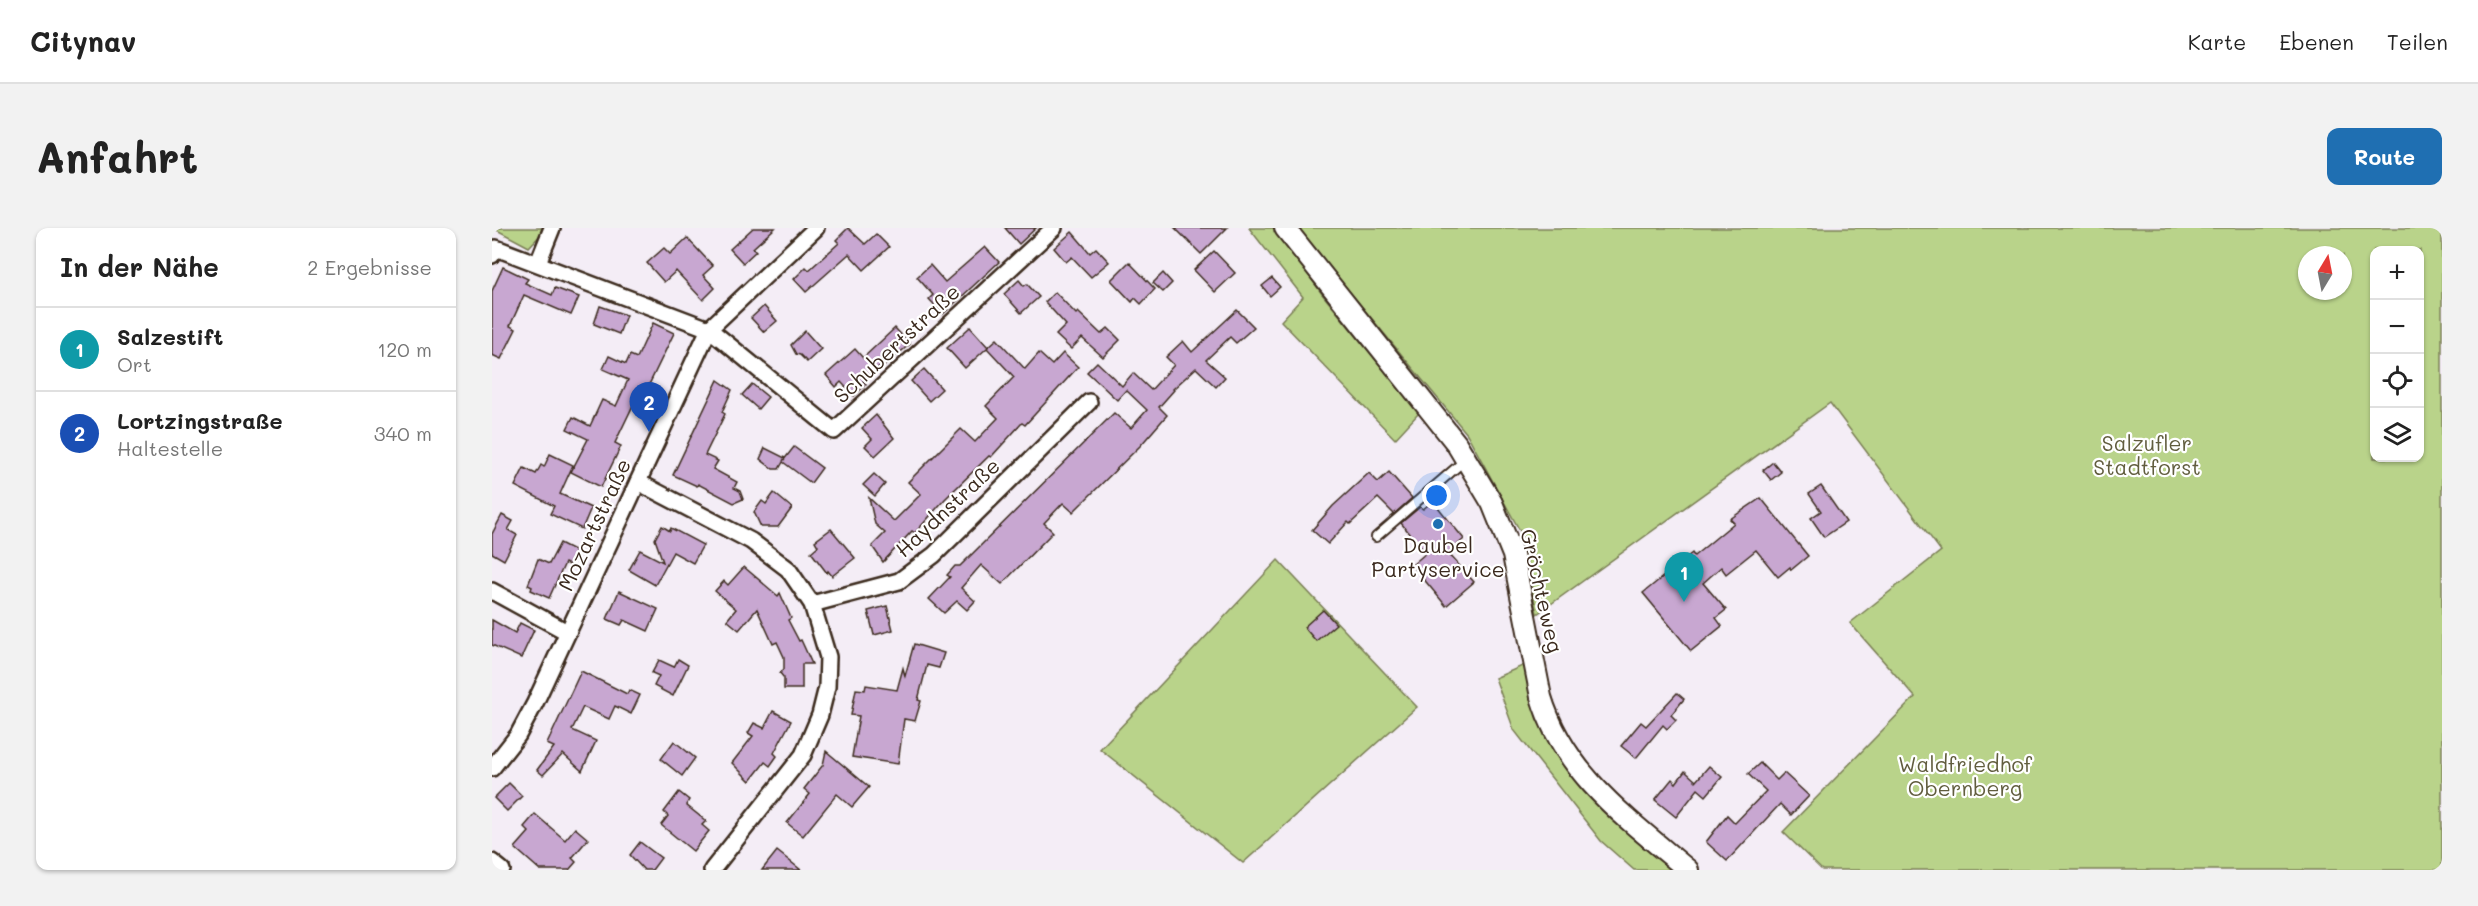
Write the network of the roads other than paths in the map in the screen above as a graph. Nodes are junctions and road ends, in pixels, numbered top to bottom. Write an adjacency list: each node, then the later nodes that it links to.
1 (552, 228): 6 (street)
2 (816, 228): 7 (street, Mozartstraße)
3 (1054, 228): 7 (street, Schubertstraße)
4 (1285, 228): 9 (street, Gröchteweg)
5 (492, 255): 6 (street)
6 (537, 263): 7 (street)
7 (709, 329): 10 (street, Mozartstraße)
8 (1089, 402): 13 (street, Haydnstraße)
9 (1466, 459): 11 (lane); 19 (street, Gröchteweg)
10 (638, 482): 13 (street); 14 (street, Mozartstraße)
11 (1376, 537)
12 (492, 591): 14 (street)
13 (812, 604): 18 (street)
14 (567, 632): 15 (street, Mozartstraße)
15 (492, 768)
16 (492, 862): 17 (street)
17 (502, 870)
18 (712, 870)
19 (1688, 870)

